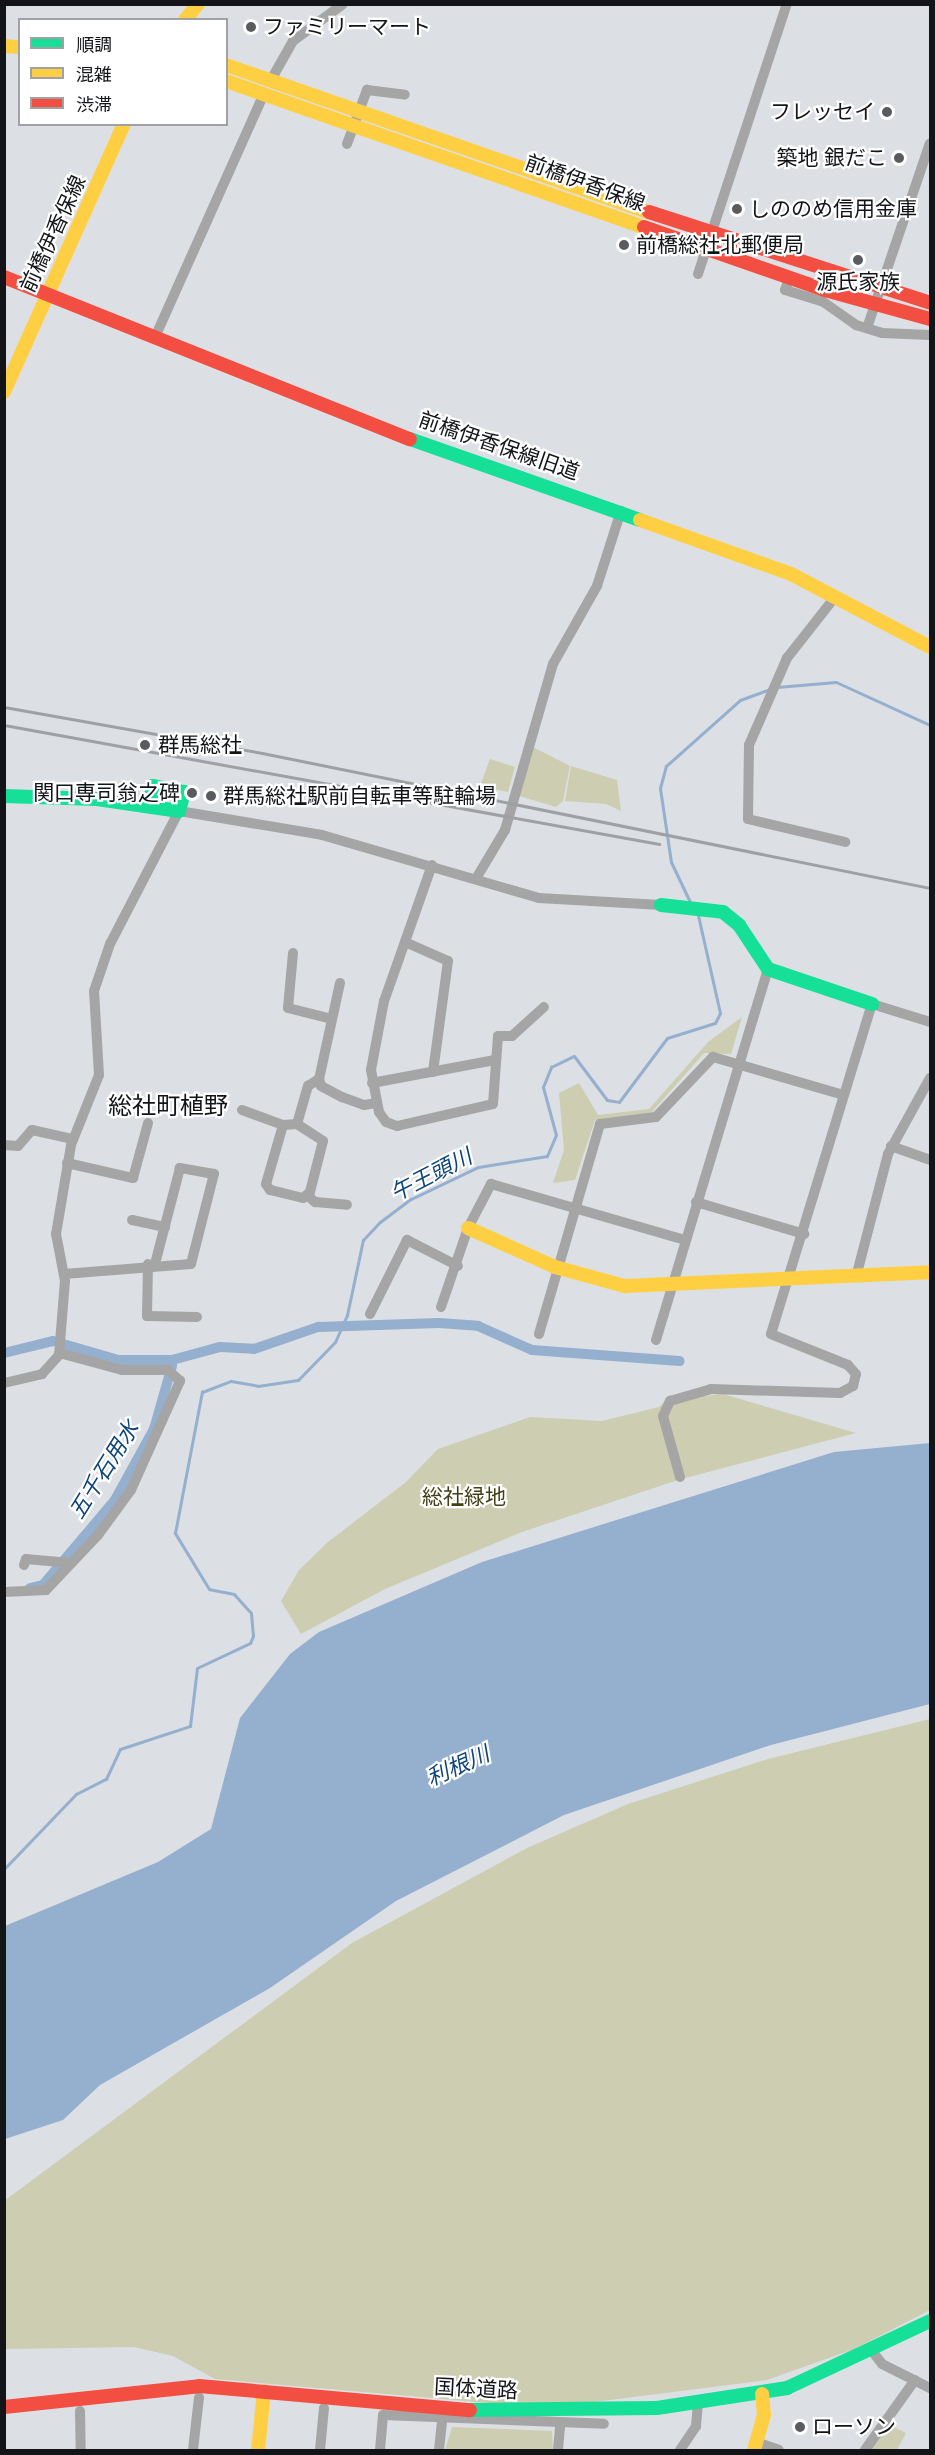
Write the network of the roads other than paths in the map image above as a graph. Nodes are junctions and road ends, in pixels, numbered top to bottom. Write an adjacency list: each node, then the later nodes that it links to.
1 (198, 4): 4 (street)
2 (343, 4): 6 (street)
3 (787, 4): 15 (street)
4 (187, 18)
5 (228, 66): 6 (street, 前橋伊香保線)
6 (271, 80): 10 (street, 前橋伊香保線)
7 (228, 82): 8 (street, 前橋伊香保線)
8 (264, 93): 11 (street, 前橋伊香保線); 26 (street)
9 (405, 95): 10 (street)
10 (359, 110): 11 (street); 15 (street, 前橋伊香保線)
11 (354, 124): 14 (street); 16 (street, 前橋伊香保線)
12 (123, 126): 21 (street, 前橋伊香保線)
13 (930, 143): 20 (street)
14 (347, 144)
15 (712, 233): 16 (street); 20 (street, 前橋伊香保線)
16 (707, 249): 17 (street); 19 (street, 前橋伊香保線)
17 (698, 274)
18 (4, 277): 21 (street, 前橋伊香保線旧道)
19 (790, 278): 23 (street, 前橋伊香保線); 25 (street)
20 (880, 290): 22 (street, 前橋伊香保線); 23 (street)
21 (50, 292): 26 (street, 前橋伊香保線旧道); 28 (street, 前橋伊香保線)
22 (930, 303)
23 (875, 304): 24 (street, 前橋伊香保線); 25 (street)
24 (930, 319)
25 (867, 328): 27 (street)
26 (156, 335): 29 (street, 前橋伊香保線旧道)
27 (930, 335)
28 (4, 393)
29 (621, 511): 30 (street, 前橋伊香保線旧道); 37 (street)
30 (836, 597): 31 (street, 前橋伊香保線旧道); 35 (street)
31 (930, 647)
32 (4, 796): 33 (street)
33 (149, 806): 34 (street); 34 (street)
34 (179, 811): 36 (street); 59 (street)
35 (845, 842)
36 (432, 865): 37 (street); 39 (street)
37 (477, 877): 38 (street)
38 (661, 906): 41 (street)
39 (405, 942): 49 (street); 52 (street)
40 (293, 953): 45 (street)
41 (768, 969): 43 (street); 48 (street)
42 (339, 983): 45 (street)
43 (872, 1004): 46 (street); 53 (street)
44 (544, 1007): 47 (street)
45 (332, 1019): 51 (street)
46 (930, 1022)
47 (495, 1060): 49 (street); 54 (street)
48 (736, 1063): 53 (street); 65 (street); 67 (street)
49 (433, 1072): 52 (street)
50 (930, 1078): 61 (street)
51 (319, 1079): 54 (street); 57 (street)
52 (372, 1083): 54 (street)
53 (844, 1095): 71 (street)
54 (376, 1102)
55 (242, 1110): 58 (street)
56 (148, 1123): 63 (street)
57 (297, 1124): 58 (street); 64 (street)
58 (283, 1125): 64 (street)
59 (73, 1139): 60 (street); 63 (street)
60 (4, 1145)
61 (891, 1146): 62 (street); 78 (street)
62 (930, 1160)
63 (67, 1163): 77 (street)
64 (307, 1195): 66 (street)
65 (696, 1202): 71 (street); 72 (street)
66 (346, 1204)
67 (573, 1207): 70 (street); 72 (street); 75 (street)
68 (132, 1220): 69 (street)
69 (165, 1227): 73 (street); 73 (street)
70 (468, 1228): 74 (street); 75 (street)
71 (804, 1234): 79 (street)
72 (685, 1240): 80 (street)
73 (151, 1264): 77 (street); 83 (street)
74 (458, 1266): 81 (street); 82 (street)
75 (555, 1267): 80 (street); 84 (street)
76 (930, 1272): 78 (street)
77 (64, 1274): 86 (street)
78 (856, 1277): 79 (street)
79 (789, 1281): 80 (street); 88 (street)
80 (670, 1288): 85 (street)
81 (441, 1307)
82 (370, 1314)
83 (197, 1317)
84 (539, 1334)
85 (656, 1340)
86 (60, 1351): 87 (street); 89 (street)
87 (4, 1383)
88 (680, 1476)
89 (71, 1563): 90 (street); 91 (street)
90 (24, 1565)
91 (4, 1592)
92 (930, 2321): 93 (street, 国体道路)
93 (872, 2351): 94 (street); 97 (street, 国体道路)
94 (915, 2380): 95 (street); 116 (street)
95 (930, 2388)
96 (264, 2391): 99 (street, 国体道路); 100 (street, 国体道路); 109 (street)
97 (762, 2394): 99 (street, 国体道路); 106 (street)
98 (199, 2397): 108 (street)
99 (698, 2404): 114 (street)
100 (4, 2407)
101 (324, 2408): 110 (street)
102 (80, 2411): 107 (street)
103 (442, 2420): 105 (street); 111 (street); 112 (street)
104 (604, 2424): 105 (street)
105 (560, 2425): 113 (street)
106 (755, 2446): 115 (street)
107 (81, 2451)
108 (193, 2451)
109 (258, 2451)
110 (320, 2451)
111 (380, 2451)
112 (439, 2451)
113 (558, 2451)
114 (680, 2451)
115 (779, 2451)
116 (865, 2451)

